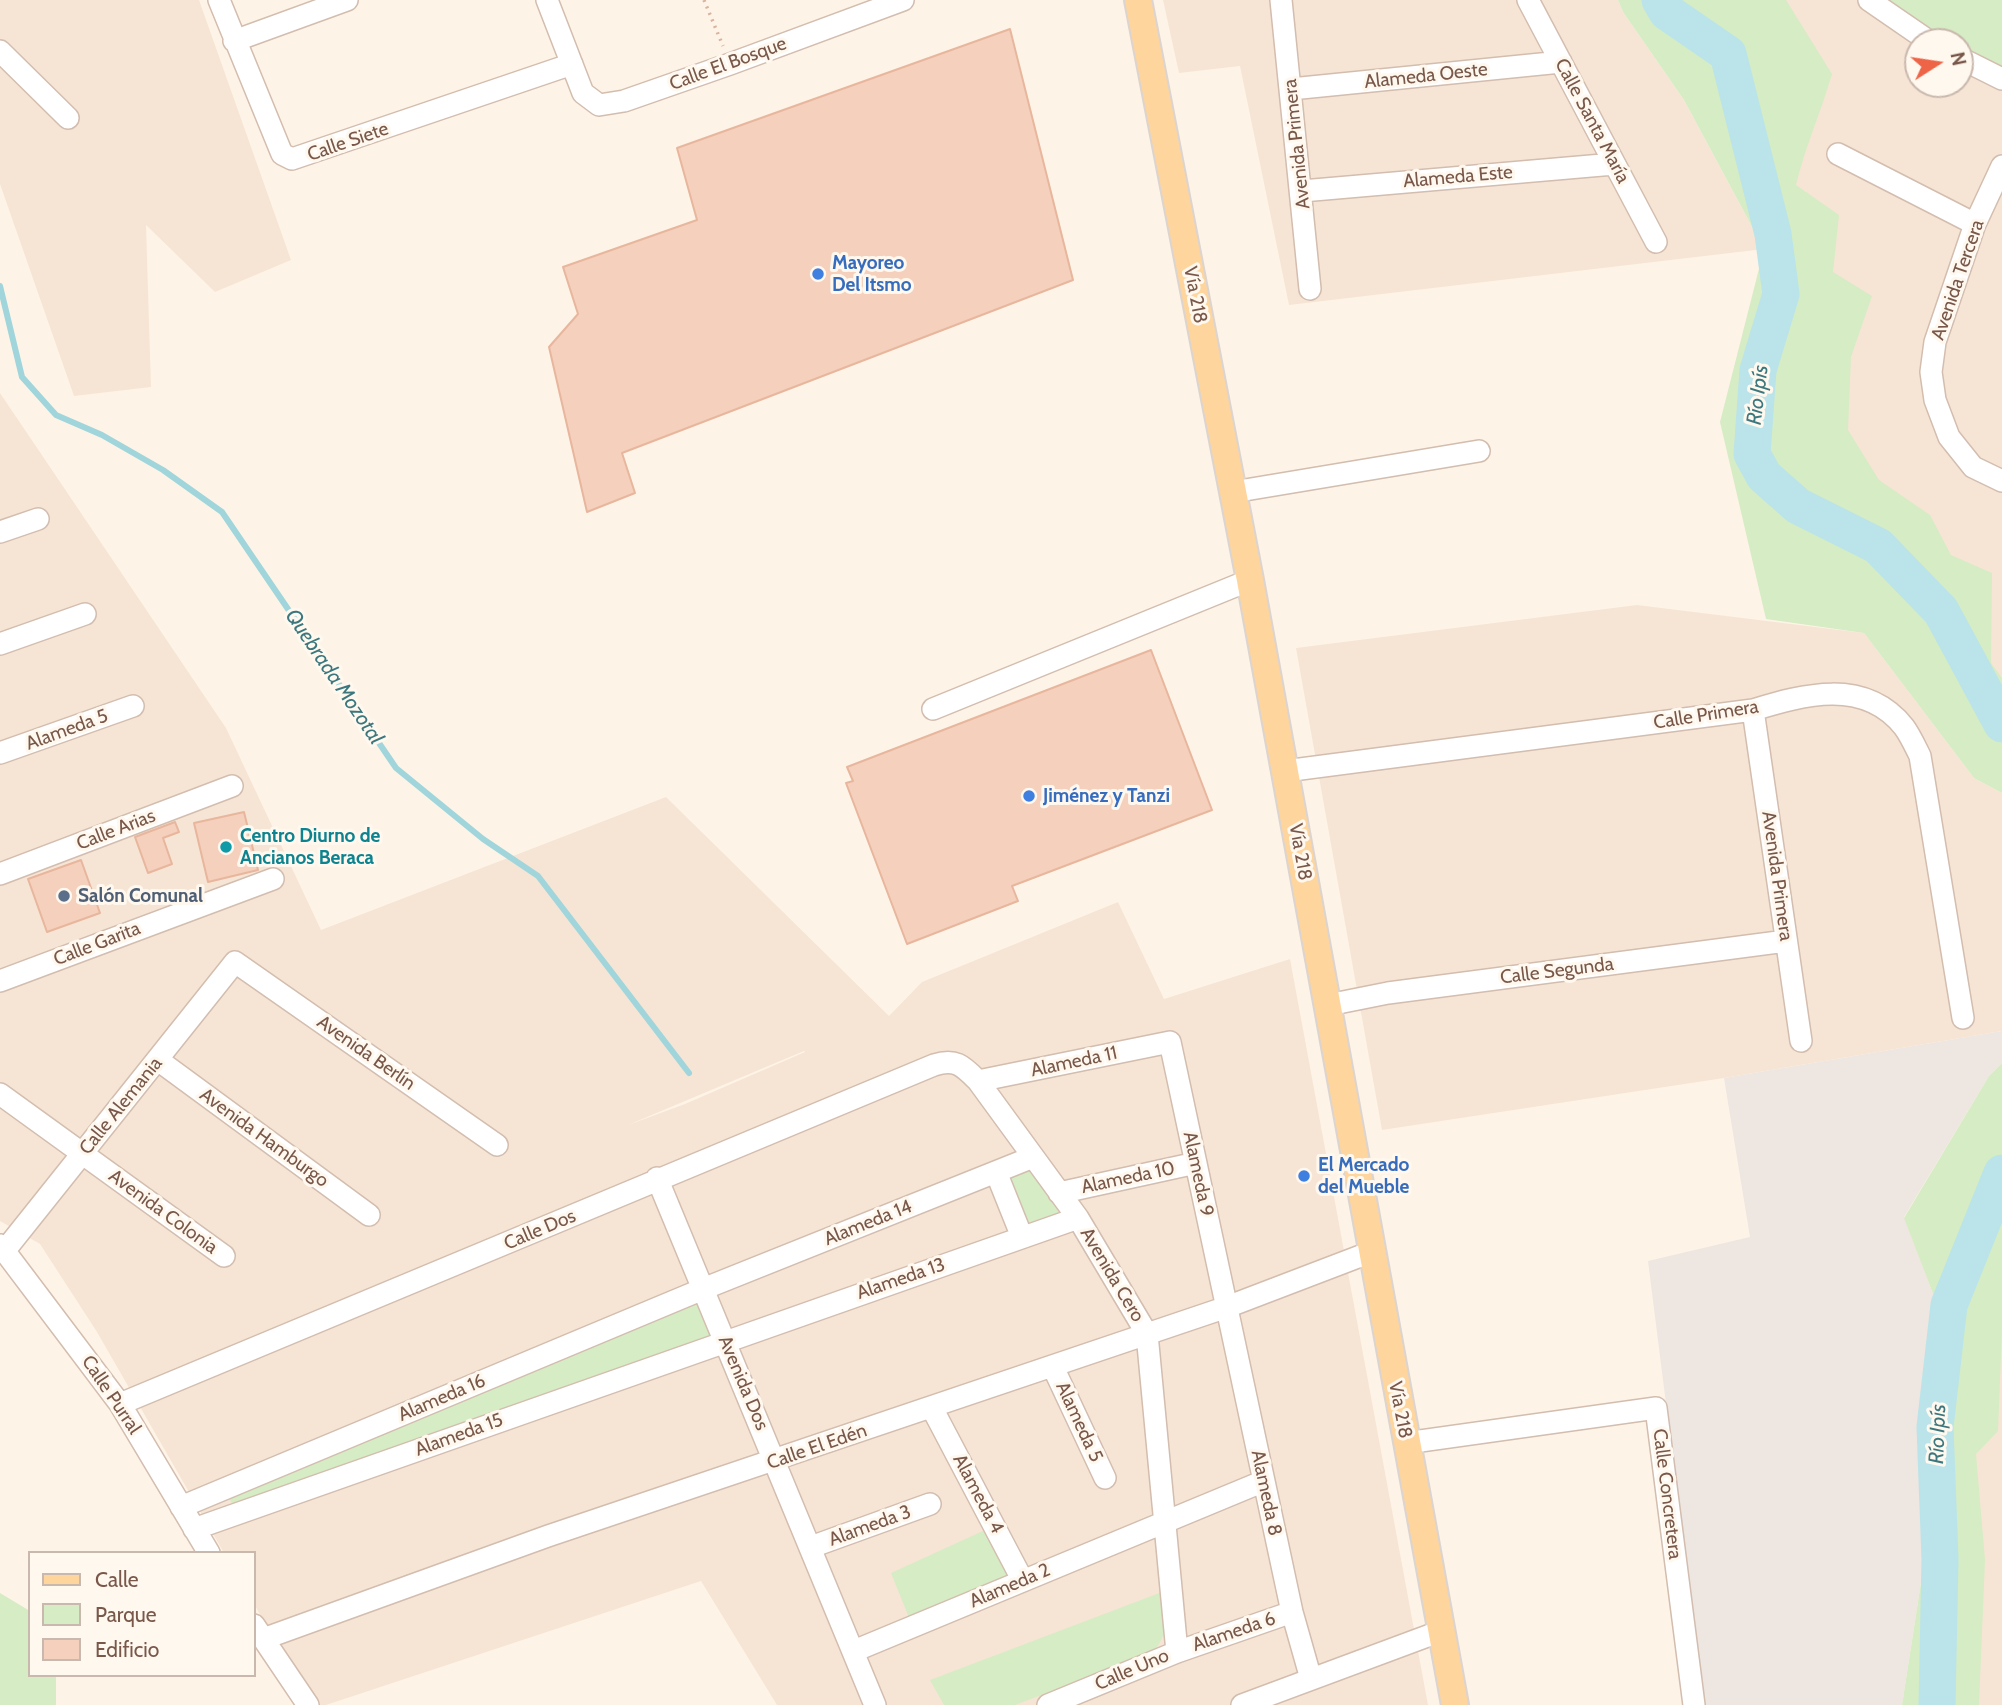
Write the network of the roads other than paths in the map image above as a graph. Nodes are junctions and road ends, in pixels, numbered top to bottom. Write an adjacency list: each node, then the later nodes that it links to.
1 (219, 0): 10 (street, Calle Siete)
2 (347, 0): 10 (street)
3 (547, 0): 13 (street)
4 (903, 0): 13 (street, Calle El Bosque)
5 (1138, 0): 27 (main road, Vía 218)
6 (1281, 0): 16 (street, Avenida Primera)
7 (1528, 0): 12 (street, Calle Santa María)
8 (1869, 0): 9 (street)
9 (1910, 28)
10 (234, 41): 13 (street, Calle Siete)
11 (0, 51): 17 (street)
12 (1561, 62): 16 (street, Alameda Oeste); 19 (street, Calle Santa María)
13 (572, 64)
14 (1974, 65): 15 (street)
15 (2002, 79)
16 (1291, 89): 21 (street, Avenida Primera)
17 (68, 118)
18 (1838, 154): 22 (street)
19 (1614, 164): 21 (street, Alameda Este); 23 (street, Calle Santa María)
20 (2002, 166): 22 (street, Avenida Tercera)
21 (1302, 191): 24 (street, Avenida Primera)
22 (1975, 224): 26 (street, Avenida Tercera)
23 (1656, 242)
24 (1310, 289)
25 (1479, 451): 27 (street)
26 (2002, 481)
27 (1233, 492): 30 (main road, Vía 218)
28 (38, 519): 29 (street)
29 (0, 532)
30 (1250, 580): 34 (street); 37 (main road, Vía 218)
31 (85, 614): 32 (street)
32 (0, 644)
33 (133, 706): 36 (street, Alameda 5)
34 (933, 709)
35 (1753, 710): 37 (street, Calle Primera); 41 (street, Avenida Primera); 45 (street, Calle Primera)
36 (0, 753)
37 (1285, 771): 44 (main road, Vía 218)
38 (232, 786): 39 (street, Calle Arias)
39 (0, 874)
40 (273, 878): 43 (street, Calle Garita)
41 (1786, 941): 44 (street, Calle Segunda); 46 (street, Avenida Primera)
42 (236, 962): 48 (street, Calle Alemania); 52 (street, Avenida Berlín)
43 (0, 981)
44 (1328, 1005): 63 (main road, Vía 218)
45 (1963, 1018)
46 (1801, 1041)
47 (1170, 1042): 50 (street, Alameda 11); 55 (street, Alameda 9)
48 (158, 1060): 53 (street, Calle Alemania); 59 (street, Avenida Hamburgo)
49 (960, 1063): 50 (street, Avenida Cero); 57 (street, Calle Dos)
50 (978, 1082): 54 (street, Avenida Cero)
51 (0, 1094): 53 (street, Avenida Colonia)
52 (497, 1145)
53 (82, 1153): 62 (street, Calle Alemania); 64 (street, Avenida Colonia)
54 (1033, 1157): 56 (street, Alameda 14); 58 (street, Avenida Cero)
55 (1196, 1163): 58 (street, Alameda 10); 66 (street, Alameda 9)
56 (996, 1172): 61 (street); 65 (street, Alameda 14)
57 (657, 1178): 65 (street, Avenida Dos); 70 (street, Calle Dos)
58 (1059, 1193): 60 (street, Avenida Cero)
59 (369, 1215)
60 (1078, 1218): 61 (street, Alameda 13); 67 (street, Avenida Cero)
61 (1022, 1237): 68 (street, Alameda 13)
62 (3, 1247): 70 (street, Calle Purral)
63 (1371, 1252): 66 (street, Calle El Edén); 72 (main road, Vía 218)
64 (224, 1256)
65 (703, 1289): 68 (street, Avenida Dos); 77 (street, Alameda 16)
66 (1227, 1307): 67 (street, Calle El Edén); 75 (street, Alameda 8)
67 (1147, 1334): 69 (street, Calle El Edén); 78 (street, Avenida Cero)
68 (724, 1340): 73 (street, Avenida Dos); 79 (street, Alameda 15)
69 (1053, 1367): 71 (street, Calle El Edén); 74 (street, Alameda 5)
70 (120, 1404): 77 (street, Calle Purral)
71 (932, 1408): 73 (street, Calle El Edén); 82 (street, Alameda 4)
72 (1406, 1443): 84 (main road, Vía 218); 94 (street, Calle Concretera)
73 (776, 1461): 80 (street, Avenida Dos); 85 (street, Calle El Edén)
74 (1105, 1478)
75 (1264, 1481): 78 (street, Alameda 2); 83 (street, Alameda 8)
76 (930, 1504): 80 (street, Alameda 3)
77 (181, 1507): 79 (street, Calle Purral)
78 (1166, 1520): 82 (street, Alameda 2); 87 (street, Avenida Cero)
79 (194, 1529): 81 (street, Calle Purral)
80 (811, 1547): 86 (street, Avenida Dos)
81 (208, 1551)
82 (1023, 1581): 86 (street, Alameda 2)
83 (1292, 1612): 87 (street, Alameda 6); 88 (street, Alameda 8)
84 (1441, 1631): 88 (street); 93 (main road, Vía 218)
85 (258, 1632): 89 (street)
86 (854, 1651): 90 (street, Avenida Dos)
87 (1177, 1651): 91 (street, Calle Uno)
88 (1311, 1679): 92 (street)
89 (308, 1705)
90 (875, 1705)
91 (1048, 1705)
92 (1242, 1705)
93 (1455, 1705)
94 (1694, 1705)

